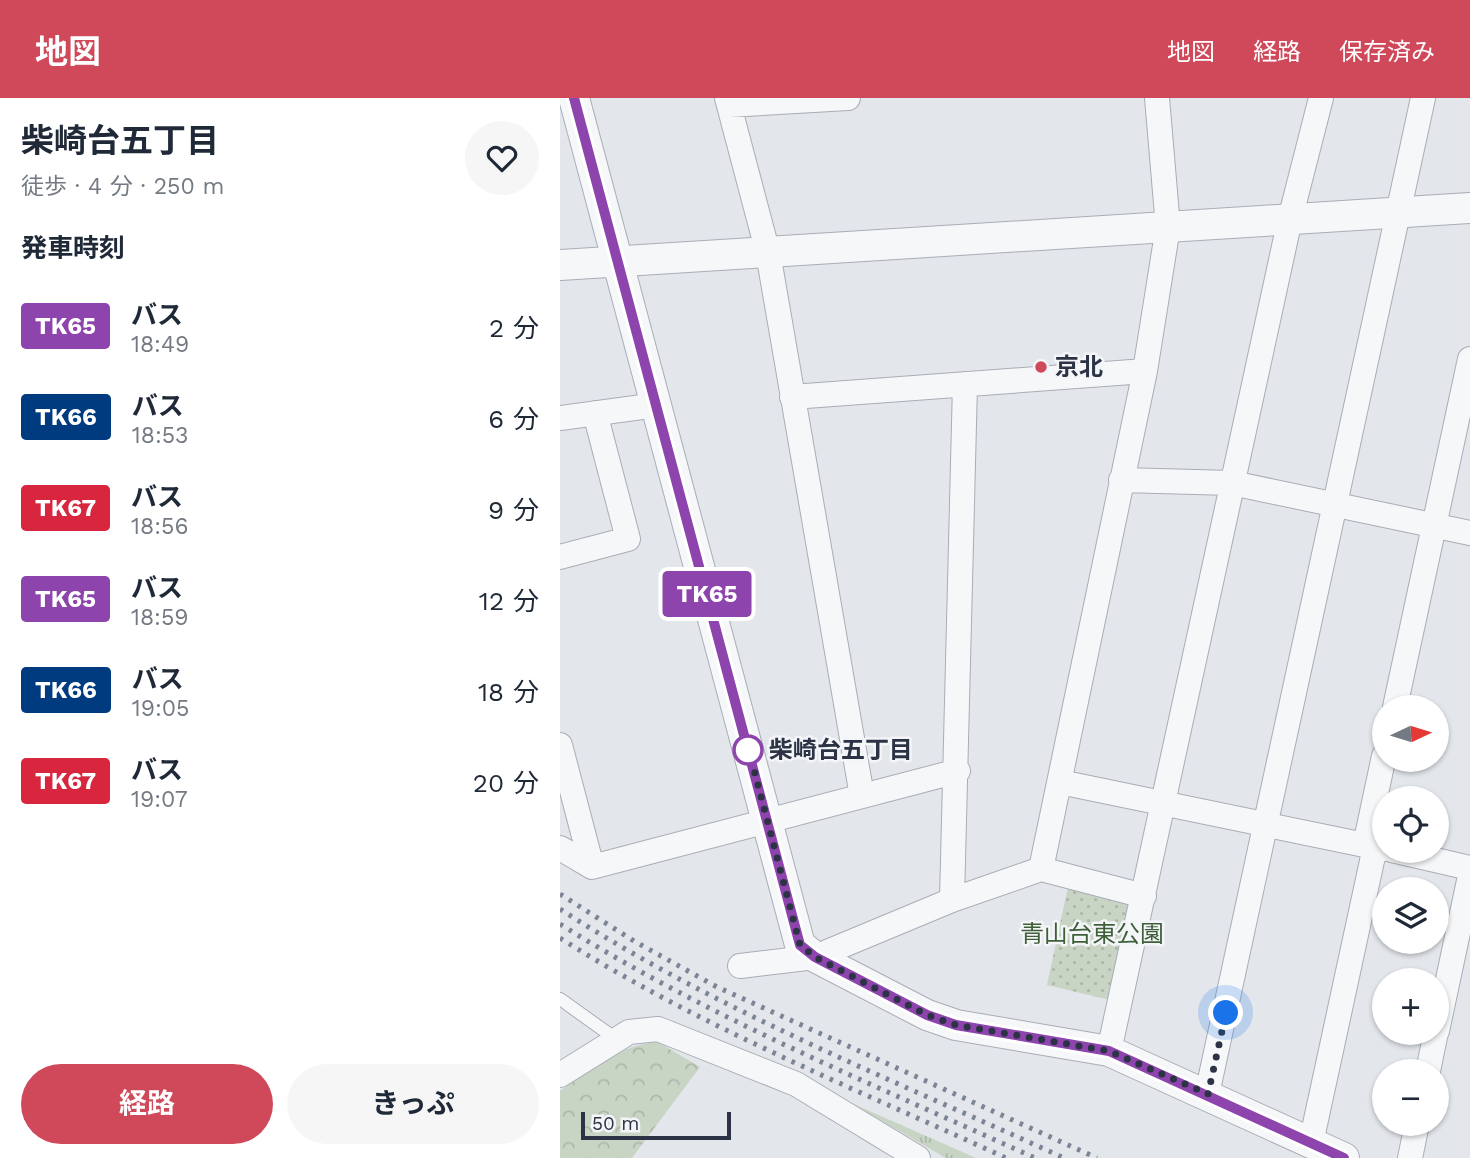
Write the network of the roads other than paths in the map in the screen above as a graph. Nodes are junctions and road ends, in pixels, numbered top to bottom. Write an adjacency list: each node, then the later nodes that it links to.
1 (848, 98): 5 (street)
2 (1157, 98): 10 (street)
3 (1321, 98): 9 (street)
4 (1423, 98): 8 (street)
5 (728, 101): 11 (street)
6 (571, 111): 12 (street)
7 (1470, 208): 8 (street)
8 (1398, 212): 9 (street); 23 (street)
9 (1290, 219): 10 (street); 22 (street)
10 (1167, 227): 11 (street); 15 (street)
11 (768, 253): 12 (street); 17 (street)
12 (618, 261): 13 (street); 18 (street)
13 (560, 265)
14 (1470, 359): 24 (street)
15 (1145, 371): 16 (street); 21 (street)
16 (965, 384): 17 (street); 29 (street)
17 (792, 397): 31 (street)
18 (656, 405): 19 (street); 33 (street)
19 (596, 413): 20 (street); 26 (street)
20 (560, 418)
21 (1121, 480): 22 (street); 30 (street)
22 (1232, 483): 23 (street); 32 (street)
23 (1335, 504): 24 (street); 34 (street)
24 (1434, 525): 25 (street); 27 (street)
25 (1470, 533)
26 (560, 557)
27 (1398, 695)
28 (560, 745): 39 (street)
29 (958, 771): 31 (street); 44 (street)
30 (1060, 782): 32 (street); 41 (street)
31 (862, 796): 33 (street)
32 (1164, 803): 34 (street); 43 (street)
33 (767, 821): 39 (street); 45 (street)
34 (1268, 825): 35 (street); 52 (street)
35 (1372, 847)
36 (560, 848): 39 (street)
37 (1376, 863): 54 (street)
38 (1447, 863): 40 (street)
39 (592, 867)
40 (1470, 868)
41 (1041, 869): 43 (street); 44 (street)
42 (1470, 876): 47 (street)
43 (1144, 896): 50 (street)
44 (952, 900): 45 (street)
45 (815, 957): 46 (street); 50 (street)
46 (740, 966)
47 (1449, 975)
48 (560, 999): 49 (lane)
49 (616, 1039): 51 (street); 55 (street)
50 (1109, 1051): 52 (street)
51 (560, 1075)
52 (1208, 1094): 54 (street)
53 (1415, 1136): 57 (street)
54 (1311, 1143): 56 (street)
55 (918, 1158)
56 (1344, 1158)
57 (1410, 1158)

